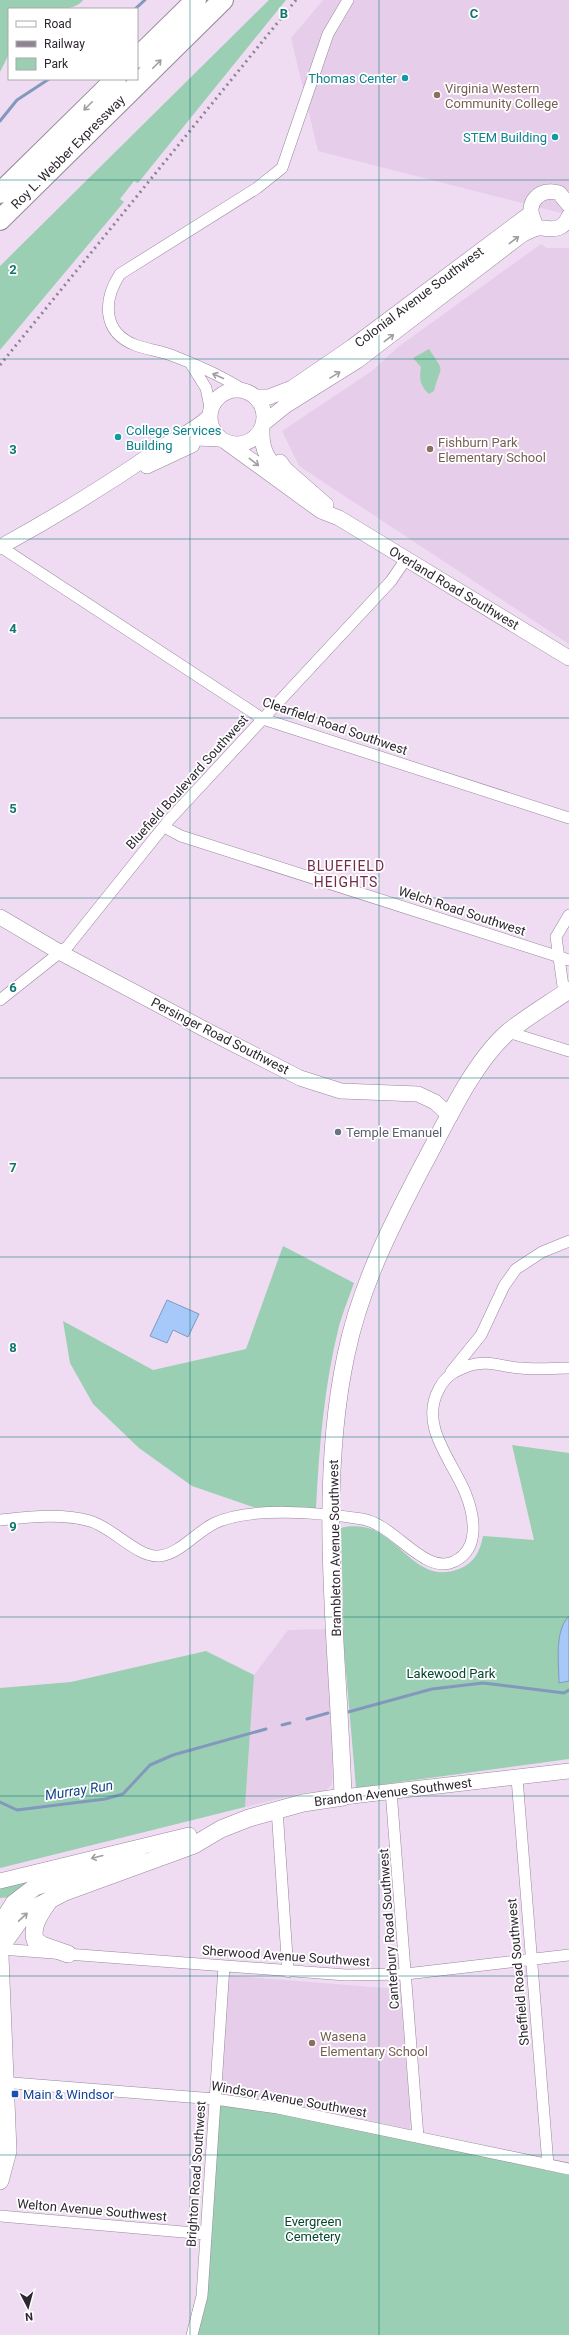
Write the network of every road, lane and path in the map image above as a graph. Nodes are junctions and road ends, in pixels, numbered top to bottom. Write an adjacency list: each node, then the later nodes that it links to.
1 (196, 0): 4 (highway)
2 (223, 0): 9 (highway, Roy L. Webber Expressway, one-way to 2)
3 (348, 0): 12 (street)
4 (138, 57)
5 (115, 80): 6 (highway, Roy L. Webber Expressway, one-way to 6)
6 (0, 193)
7 (566, 197): 8 (main road, Colonial Avenue Southwest)
8 (531, 213): 11 (main road); 13 (main road, Colonial Avenue Southwest)
9 (0, 220)
10 (566, 224): 11 (main road, Colonial Avenue Southwest)
11 (542, 228): 15 (main road, Colonial Avenue Southwest, one-way to 11)
12 (190, 364): 14 (street, one-way to 12); 16 (street)
13 (305, 377): 14 (main road); 14 (main road, Colonial Avenue Southwest)
14 (245, 390): 16 (main road); 17 (main road)
15 (275, 412): 17 (main road, Colonial Avenue Southwest); 20 (main road)
16 (210, 414): 18 (main road); 19 (main road)
17 (263, 426): 18 (main road); 20 (main road, Overland Road Southwest)
18 (227, 443): 19 (main road); 21 (main road, Overland Road Southwest, one-way to 21)
19 (106, 486): 22 (main road)
20 (326, 505): 21 (main road, Overland Road Southwest)
21 (339, 518): 23 (main road, Overland Road Southwest)
22 (1, 547): 25 (street, Clearfield Road Southwest)
23 (406, 559): 24 (main road, Overland Road Southwest); 25 (street, Bluefield Boulevard Southwest)
24 (569, 658)
25 (262, 719): 26 (street, Clearfield Road Southwest); 27 (street, Bluefield Boulevard Southwest)
26 (569, 818)
27 (164, 827): 30 (street, Bluefield Boulevard Southwest); 31 (street, Welch Road Southwest)
28 (569, 915): 31 (street)
29 (0, 917): 30 (main road, Persinger Road Southwest)
30 (61, 953): 34 (street, Bluefield Boulevard Southwest); 37 (main road, Persinger Road Southwest)
31 (558, 957): 32 (street, Welch Road Southwest); 33 (street)
32 (569, 960)
33 (567, 991): 35 (main road, Brambleton Avenue Southwest)
34 (0, 1000)
35 (508, 1032): 36 (street); 37 (main road, Brambleton Avenue Southwest)
36 (569, 1051)
37 (450, 1116): 41 (main road, Brambleton Avenue Southwest)
38 (569, 1241): 40 (street)
39 (569, 1368): 40 (street)
40 (449, 1374): 41 (street)
41 (332, 1516): 42 (street); 46 (main road, Brambleton Avenue Southwest)
42 (0, 1520)
43 (569, 1771): 44 (main road, Brandon Avenue Southwest)
44 (517, 1778): 45 (main road, Brandon Avenue Southwest); 58 (street, Sheffield Road Southwest)
45 (392, 1792): 46 (main road, Brandon Avenue Southwest); 61 (street, Canterbury Road Southwest)
46 (343, 1797): 47 (main road, Brandon Avenue Southwest)
47 (276, 1809): 48 (main road, Brandon Avenue Southwest); 60 (street)
48 (221, 1829): 49 (main road, Brandon Avenue Southwest); 51 (main road, Brandon Avenue Southwest)
49 (189, 1835): 50 (main road, Brandon Avenue Southwest, one-way to 50); 52 (main road, Brandon Avenue Southwest)
50 (0, 1881)
51 (58, 1896): 52 (main road, Brandon Avenue Southwest); 54 (main road, one-way to 51); 55 (main road)
52 (7, 1904): 53 (main road, Brandon Avenue Southwest)
53 (0, 1925)
54 (0, 1948): 55 (street, Sherwood Avenue Southwest)
55 (68, 1954): 59 (street, Sherwood Avenue Southwest)
56 (569, 1955): 58 (street, Sherwood Avenue Southwest)
57 (0, 1956): 62 (main road)
58 (532, 1960): 61 (street, Sherwood Avenue Southwest); 65 (street, Sheffield Road Southwest)
59 (224, 1966): 60 (street, Sherwood Avenue Southwest); 63 (street, Brighton Road Southwest)
60 (288, 1972): 61 (street, Sherwood Avenue Southwest)
61 (406, 1974): 64 (street, Canterbury Road Southwest)
62 (3, 2082): 63 (street, Windsor Avenue Southwest); 67 (main road)
63 (215, 2099): 64 (street, Windsor Avenue Southwest); 69 (street, Brighton Road Southwest)
64 (418, 2137): 65 (street, Windsor Avenue Southwest)
65 (548, 2165): 66 (street, Windsor Avenue Southwest)
66 (569, 2169)
67 (0, 2181)
68 (0, 2216): 69 (street, Welton Avenue Southwest)
69 (206, 2234): 70 (street, Brighton Road Southwest)
70 (192, 2335)

